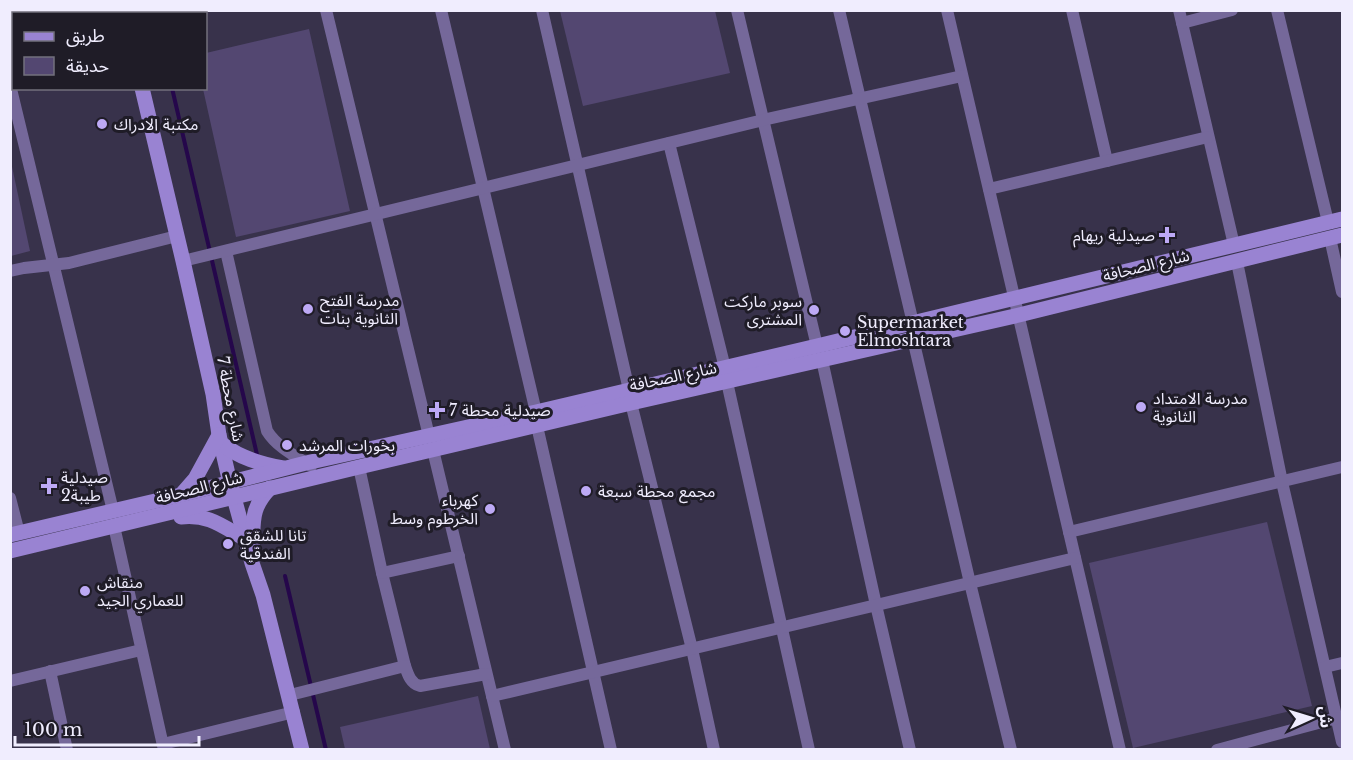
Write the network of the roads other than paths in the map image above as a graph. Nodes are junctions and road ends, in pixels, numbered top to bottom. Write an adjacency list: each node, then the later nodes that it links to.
1 (326, 10): 22 (street)
2 (441, 10): 20 (street)
3 (542, 10): 19 (street)
4 (737, 10): 15 (street)
5 (839, 10): 14 (street)
6 (947, 10): 11 (street)
7 (1072, 10): 18 (street)
8 (1232, 10): 10 (street)
9 (1277, 10): 23 (street)
10 (1181, 17): 16 (street)
11 (962, 76): 14 (street); 21 (street)
12 (10, 85): 30 (street)
13 (142, 90): 24 (main road, شارع محطة 7)
14 (859, 98): 15 (street); 35 (street)
15 (763, 120): 17 (street); 37 (street)
16 (1208, 137): 18 (street); 26 (street)
17 (669, 143): 19 (street); 38 (street)
18 (1107, 161): 21 (street)
19 (577, 166): 20 (street); 39 (street)
20 (483, 187): 22 (street); 40 (street)
21 (989, 189): 33 (street)
22 (374, 214): 27 (street); 42 (street)
23 (1335, 221): 26 (main road, شارع الصحافة)
24 (177, 236): 28 (main road, شارع محطة 7); 30 (street)
25 (1336, 237): 29 (main road, شارع الصحافة); 32 (street)
26 (1234, 245): 33 (main road, شارع الصحافة)
27 (226, 251): 28 (street); 43 (street)
28 (183, 261): 41 (main road, شارع محطة 7)
29 (1236, 262): 34 (main road, شارع الصحافة); 48 (street)
30 (54, 266): 31 (street); 53 (street)
31 (10, 271)
32 (1342, 292)
33 (1014, 298): 34 (street); 35 (main road, شارع الصحافة)
34 (1019, 315): 36 (main road, شارع الصحافة); 55 (street)
35 (913, 323): 37 (main road, شارع الصحافة)
36 (914, 339): 37 (main road, شارع الصحافة); 63 (street)
37 (820, 353): 38 (main road, شارع الصحافة); 64 (street)
38 (726, 375): 39 (main road, شارع الصحافة); 65 (street)
39 (630, 397): 40 (main road, شارع الصحافة); 66 (street)
40 (536, 419): 42 (main road, شارع الصحافة); 72 (street)
41 (221, 439): 46 (main road); 50 (main road, شارع محطة 7); 51 (main road)
42 (431, 443): 43 (main road, شارع الصحافة); 44 (main road, شارع الصحافة); 59 (street)
43 (306, 463): 46 (main road, شارع الصحافة); 47 (street)
44 (359, 467): 47 (main road, شارع الصحافة); 62 (street)
45 (1342, 467): 48 (street)
46 (286, 469): 50 (main road, شارع الصحافة)
47 (324, 475): 49 (main road, شارع الصحافة)
48 (1282, 482): 55 (street); 70 (street)
49 (270, 488): 50 (main road, شارع الصحافة); 61 (main road)
50 (232, 490): 51 (main road, شارع الصحافة); 54 (main road, شارع الصحافة); 57 (main road, شارع محطة 7)
51 (181, 495): 53 (main road, شارع الصحافة)
52 (10, 498): 56 (street)
53 (113, 519): 54 (main road, شارع الصحافة); 56 (main road, شارع الصحافة); 58 (main road, شارع الصحافة); 67 (street)
54 (136, 521): 57 (main road)
55 (1069, 532): 60 (street)
56 (15, 534)
57 (245, 539): 61 (main road, شارع محطة 7)
58 (10, 551)
59 (459, 556): 62 (street); 73 (street)
60 (1075, 558): 63 (street); 89 (street)
61 (252, 563): 75 (main road, شارع محطة 7)
62 (382, 573): 69 (street)
63 (970, 583): 64 (street); 88 (street)
64 (876, 605): 65 (street); 87 (street)
65 (781, 628): 66 (street); 86 (street)
66 (692, 649): 72 (street); 85 (street)
67 (141, 650): 71 (street); 80 (street)
68 (1342, 663): 70 (street)
69 (405, 666): 73 (street); 75 (street)
70 (1325, 667): 78 (street)
71 (50, 671): 74 (street); 81 (street)
72 (592, 672): 76 (street); 84 (street)
73 (486, 674): 76 (street)
74 (10, 681)
75 (290, 695): 77 (main road, شارع محطة 7)
76 (492, 696): 83 (street)
77 (294, 712): 80 (street); 82 (main road, شارع محطة 7)
78 (1337, 718): 79 (street); 90 (street)
79 (1342, 742)
80 (164, 747)
81 (67, 750)
82 (302, 750)
83 (505, 750)
84 (611, 750)
85 (714, 750)
86 (809, 750)
87 (910, 750)
88 (1011, 750)
89 (1120, 750)
90 (1217, 750)

